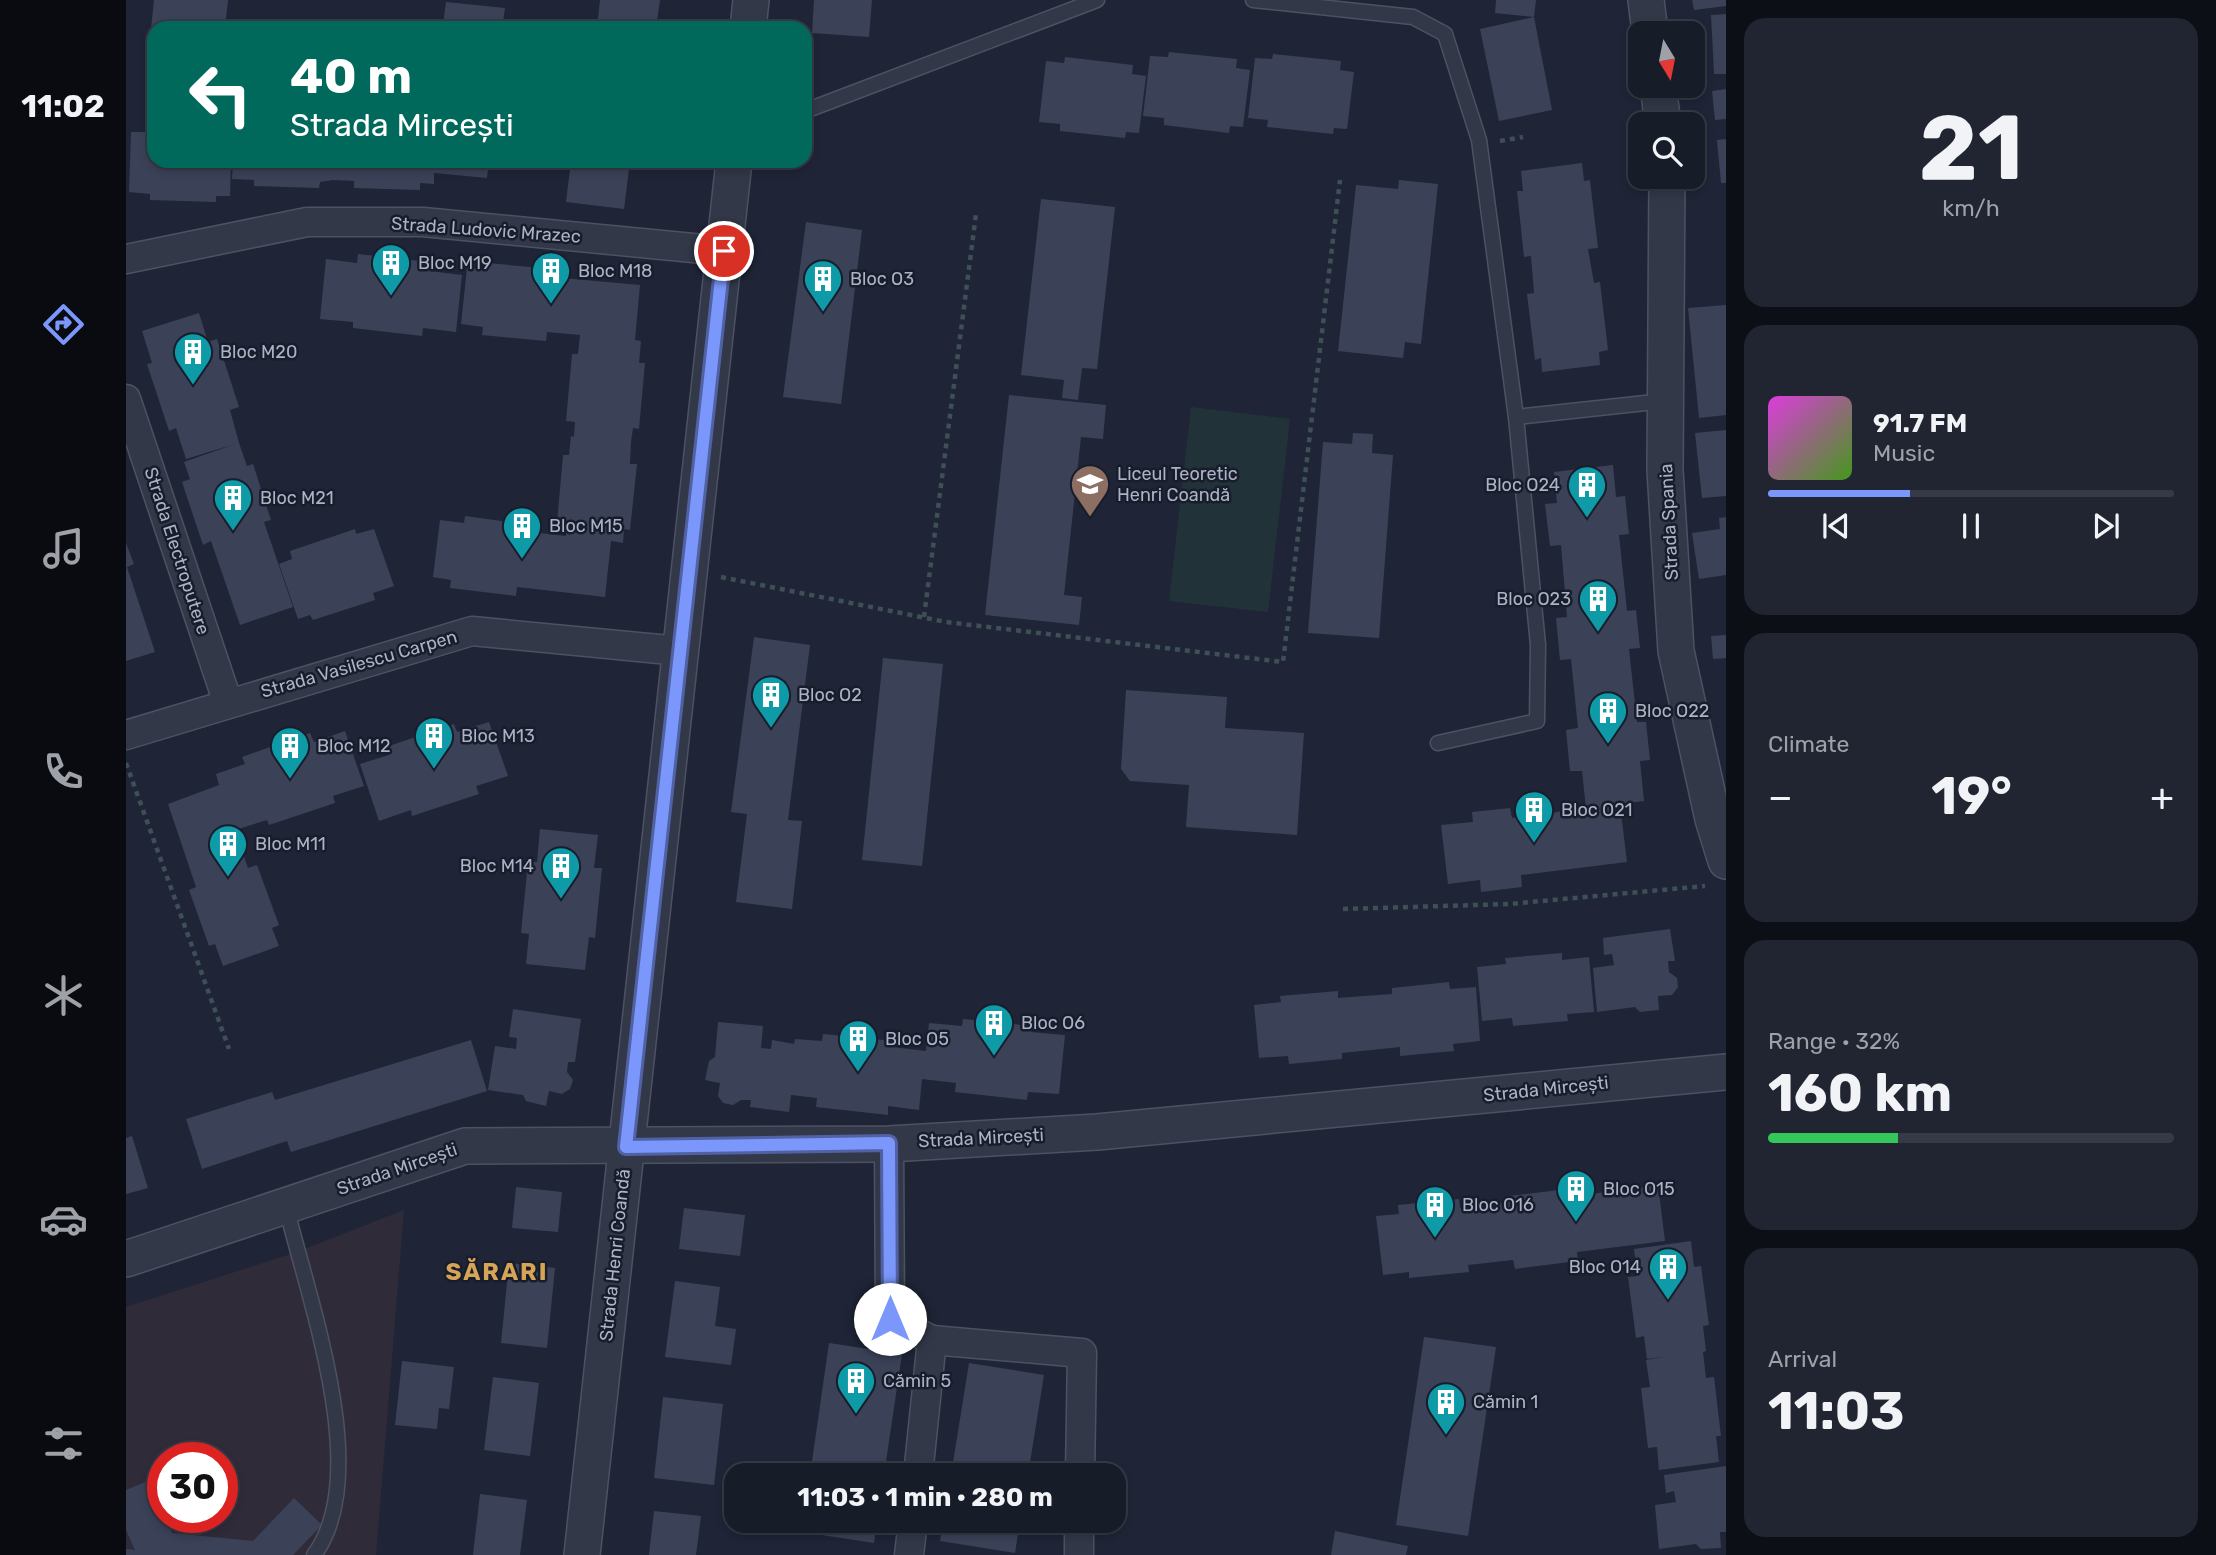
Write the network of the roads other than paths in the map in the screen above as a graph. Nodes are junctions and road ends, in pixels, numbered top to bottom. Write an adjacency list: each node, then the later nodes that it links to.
1 (751, 0): 5 (street)
2 (1097, 0): 7 (lane)
3 (1253, 0): 14 (lane)
4 (1646, 0): 6 (street)
5 (749, 21)
6 (1649, 21)
7 (812, 108)
8 (733, 168): 10 (street, Strada Henri Coandă)
9 (1667, 189): 13 (street, Strada Spania)
10 (724, 251): 11 (street, Strada Ludovic Mrazec); 15 (street, Strada Henri Coandă)
11 (126, 259)
12 (126, 399): 16 (street, Strada Electroputere)
13 (1665, 401): 14 (lane); 19 (street, Strada Spania)
14 (1516, 417): 18 (lane)
15 (680, 652): 16 (street, Strada Vasilescu Carpen); 23 (street, Strada Henri Coandă)
16 (228, 703): 17 (street, Strada Vasilescu Carpen)
17 (126, 735)
18 (1438, 743)
19 (1719, 817): 20 (street, Strada Spania)
20 (1719, 873)
21 (1726, 1072): 22 (street, Strada Mircești)
22 (889, 1143): 23 (street, Strada Mircești); 26 (street)
23 (626, 1147): 24 (street, Strada Mircești); 32 (street, Strada Henri Coandă)
24 (286, 1206): 25 (street, Strada Mircești); 31 (lane)
25 (126, 1259)
26 (932, 1340): 27 (street); 28 (street)
27 (919, 1463)
28 (1080, 1463)
29 (912, 1533): 33 (street)
30 (1079, 1533): 34 (street)
31 (314, 1555)
32 (582, 1555)
33 (909, 1555)
34 (1079, 1555)

